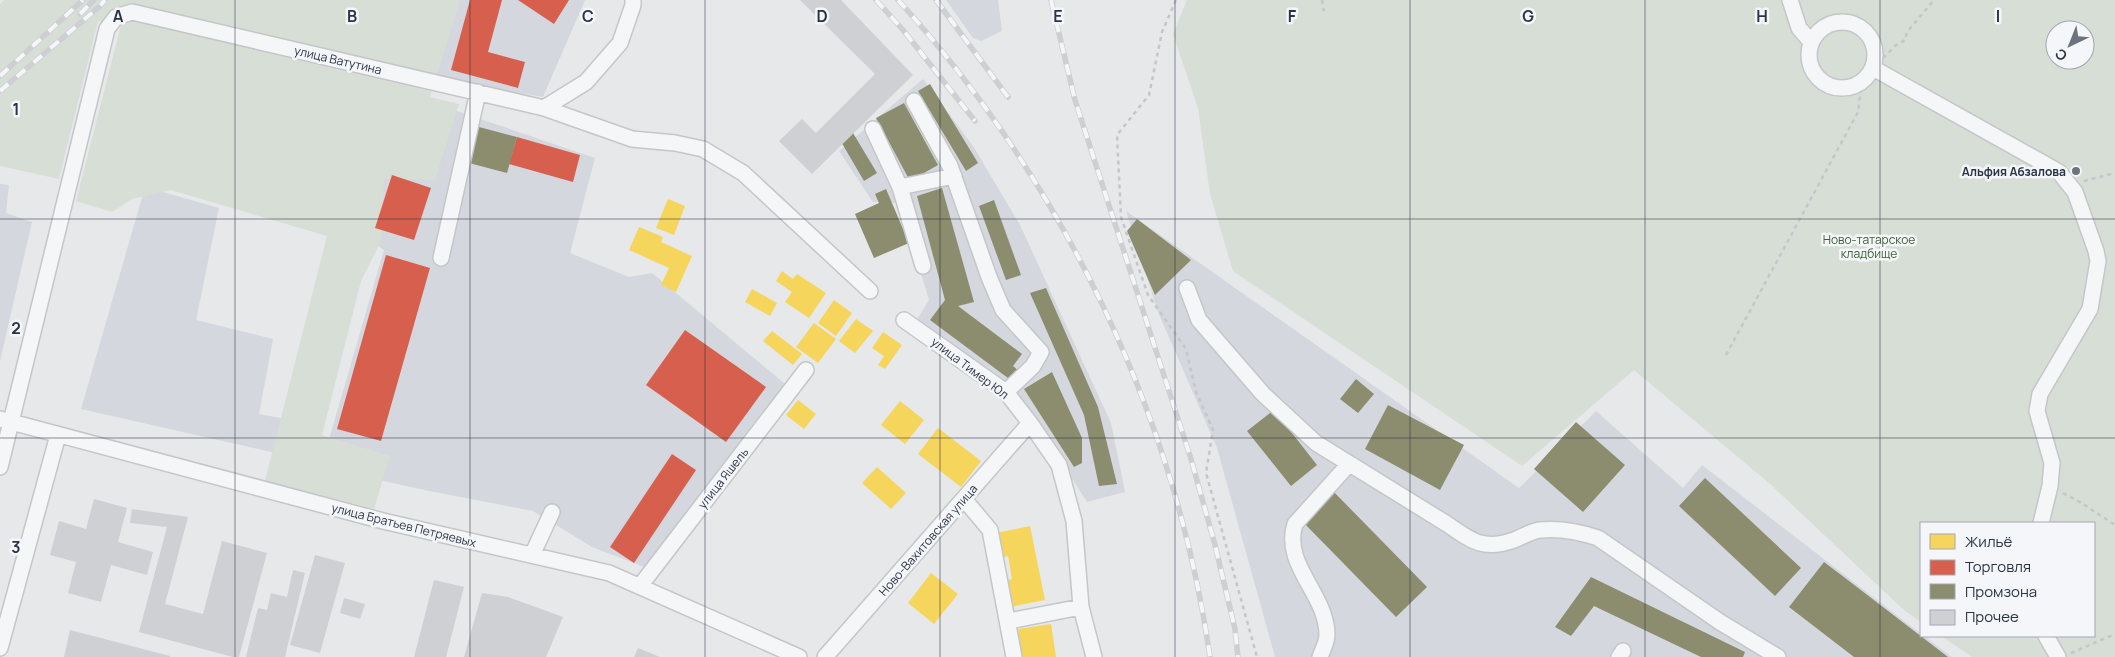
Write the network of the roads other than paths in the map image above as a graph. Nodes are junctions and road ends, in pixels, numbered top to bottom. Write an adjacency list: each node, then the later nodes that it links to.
1 (633, 0): 7 (street)
2 (1790, 0): 3 (street)
3 (1811, 42): 4 (street); 4 (street)
4 (1873, 68): 25 (street)
5 (478, 92): 7 (street, улица Ватутина); 11 (street); 18 (street, улица Ватутина)
6 (914, 101): 9 (street)
7 (544, 108): 14 (street, улица Ватутина)
8 (873, 129): 10 (street)
9 (954, 176): 10 (street); 17 (street)
10 (900, 187): 12 (street)
11 (441, 258)
12 (923, 266)
13 (1187, 288): 21 (street)
14 (870, 291)
15 (904, 320): 17 (street, улица Тимер Юл)
16 (806, 370): 27 (street, улица Яшель)
17 (1006, 392): 19 (street, улица Тимер Юл)
18 (5, 421): 20 (street, улица Братьев Петряевых); 22 (street)
19 (1030, 423): 23 (street, Ново-Вахитовская улица); 29 (street, улица Тимер Юл)
20 (58, 434): 26 (street, улица Братьев Петряевых); 28 (street)
21 (1348, 464): 38 (street); 39 (street)
22 (0, 467)
23 (964, 499): 30 (street); 35 (street, Ново-Вахитовская улица)
24 (552, 512): 26 (street)
25 (2041, 522)
26 (532, 555): 27 (street, улица Братьев Петряевых)
27 (640, 586): 34 (street, улица Братьев Петряевых)
28 (6, 599): 32 (street)
29 (1081, 607): 30 (street); 37 (street, улица Тимер Юл)
30 (1008, 621): 36 (street)
31 (2047, 637): 33 (street)
32 (0, 648)
33 (2064, 656)
34 (799, 657)
35 (825, 657)
36 (1014, 657)
37 (1094, 657)
38 (1320, 657)
39 (1778, 657)

